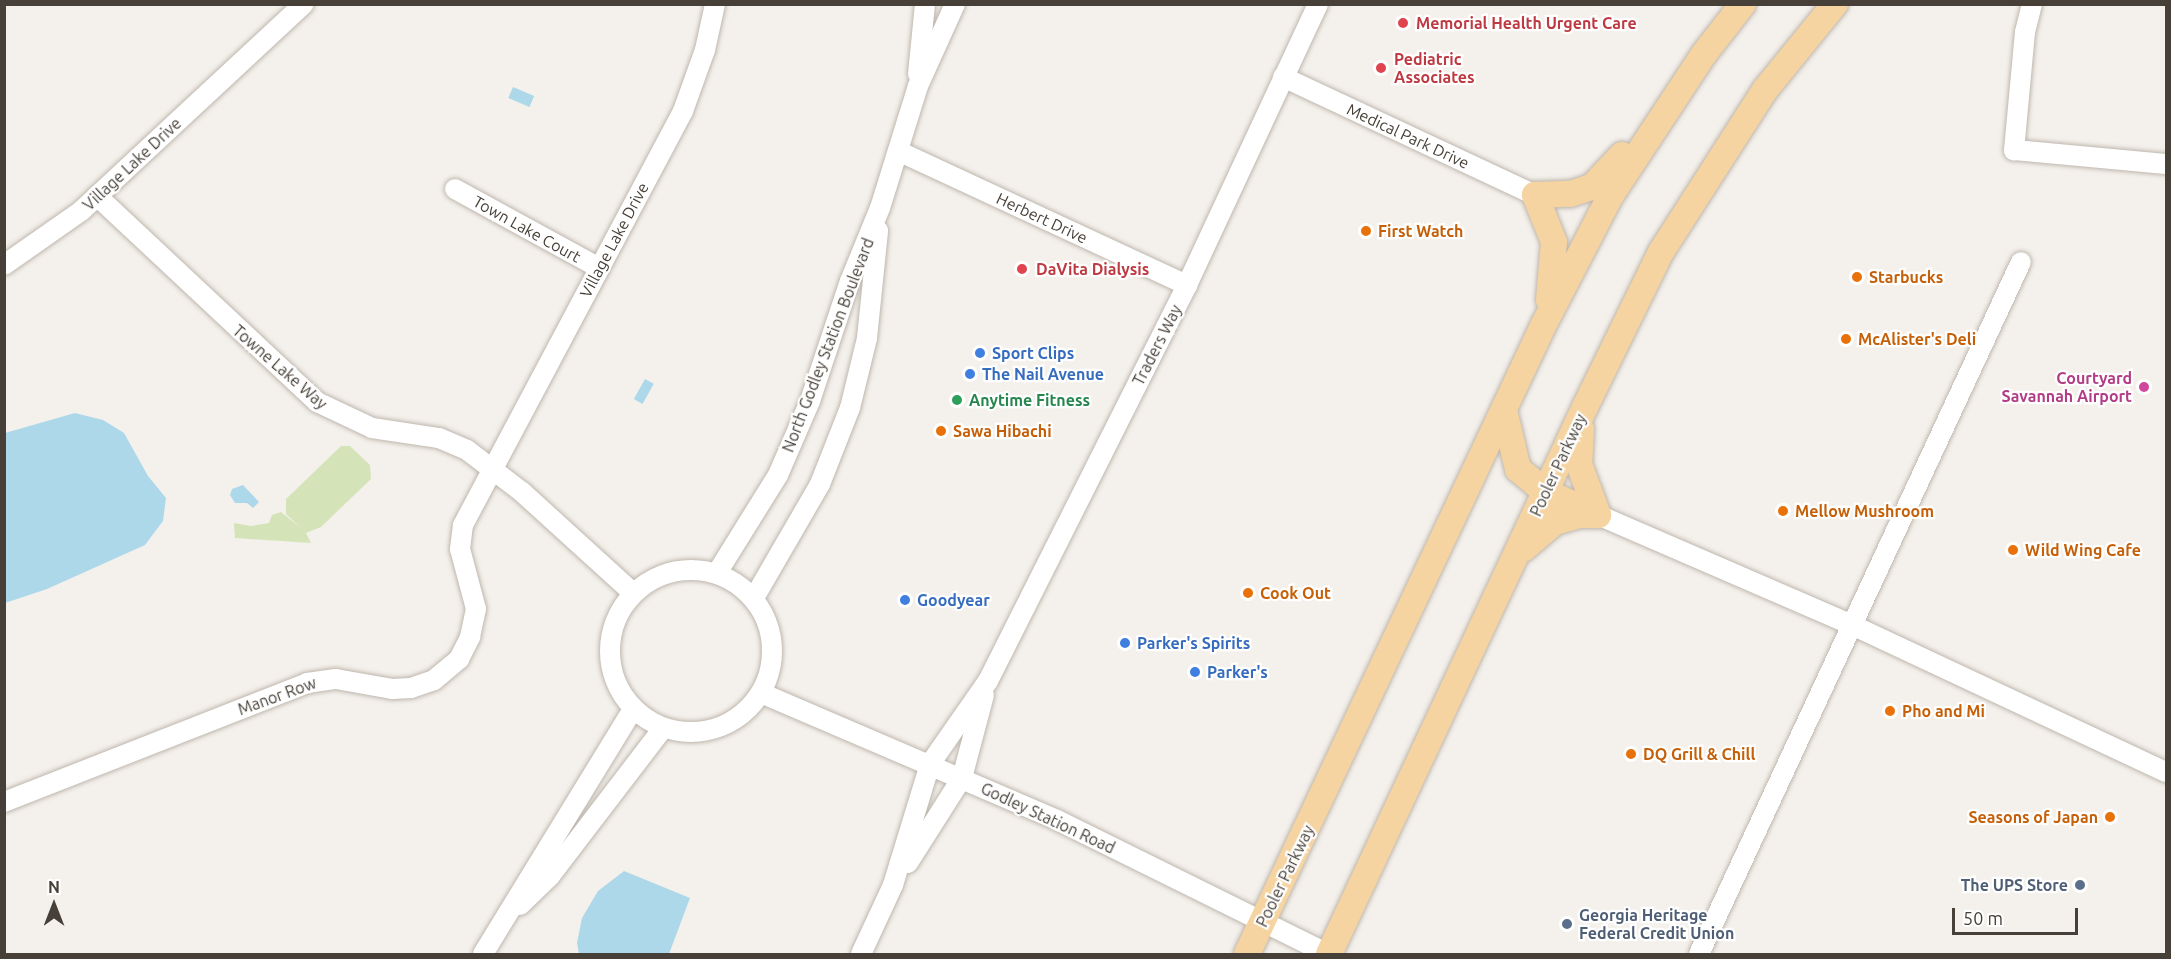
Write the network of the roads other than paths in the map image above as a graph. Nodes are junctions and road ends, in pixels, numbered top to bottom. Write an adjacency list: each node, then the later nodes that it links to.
1 (304, 4): 16 (street, Village Lake Drive)
2 (715, 4): 20 (street, Village Lake Drive)
3 (924, 4): 11 (street, North Godley Station Boulevard)
4 (955, 4): 11 (street, North Godley Station Boulevard)
5 (1318, 4): 10 (street, Traders Way)
6 (1743, 4): 9 (main road, Pooler Parkway)
7 (1836, 4): 23 (main road, Pooler Parkway)
8 (2032, 4): 13 (street)
9 (1693, 70): 15 (main road); 22 (main road, Pooler Parkway)
10 (1283, 77): 15 (street, Medical Park Drive); 21 (street, Traders Way)
11 (918, 86): 12 (street, North Godley Station Boulevard)
12 (898, 151): 17 (street, North Godley Station Boulevard); 21 (street, Herbert Drive)
13 (2166, 164)
14 (455, 189): 20 (street, Town Lake Court)
15 (1535, 195): 22 (main road)
16 (97, 196): 19 (street, Village Lake Drive); 25 (street, Towne Lake Way)
17 (880, 208): 29 (street, North Godley Station Boulevard); 31 (street, North Godley Station Boulevard)
18 (2021, 262): 32 (street)
19 (4, 265)
20 (599, 268): 25 (street, Village Lake Drive)
21 (1187, 285): 33 (street, Traders Way)
22 (1543, 326): 24 (main road, Pooler Parkway)
23 (1585, 407): 26 (main road, Pooler Parkway); 27 (main road)
24 (1504, 410): 26 (main road); 43 (main road, Pooler Parkway)
25 (493, 468): 30 (street, Towne Lake Way); 40 (street, Manor Row)
26 (1545, 492): 27 (main road); 28 (main road, Pooler Parkway)
27 (1598, 515): 28 (main road); 32 (street)
28 (1513, 560): 47 (main road, Pooler Parkway)
29 (717, 573): 30 (street); 31 (street)
30 (633, 593): 35 (street)
31 (754, 598): 34 (street)
32 (1852, 625): 38 (street); 48 (street)
33 (988, 681): 37 (street, Traders Way); 39 (street, Traders Way)
34 (761, 693): 36 (street); 37 (street, Godley Station Road)
35 (633, 709): 36 (street); 42 (street)
36 (663, 728): 42 (street)
37 (930, 764): 39 (street, Godley Station Road); 41 (street, Traders Way)
38 (2166, 772)
39 (962, 778): 41 (street, Traders Way); 43 (street, Godley Station Road)
40 (4, 802)
41 (893, 885): 45 (street)
42 (511, 913): 44 (street)
43 (1263, 921): 46 (main road, Pooler Parkway); 47 (street, Godley Station Road)
44 (483, 954)
45 (861, 954)
46 (1247, 954)
47 (1329, 954)
48 (1699, 954)

